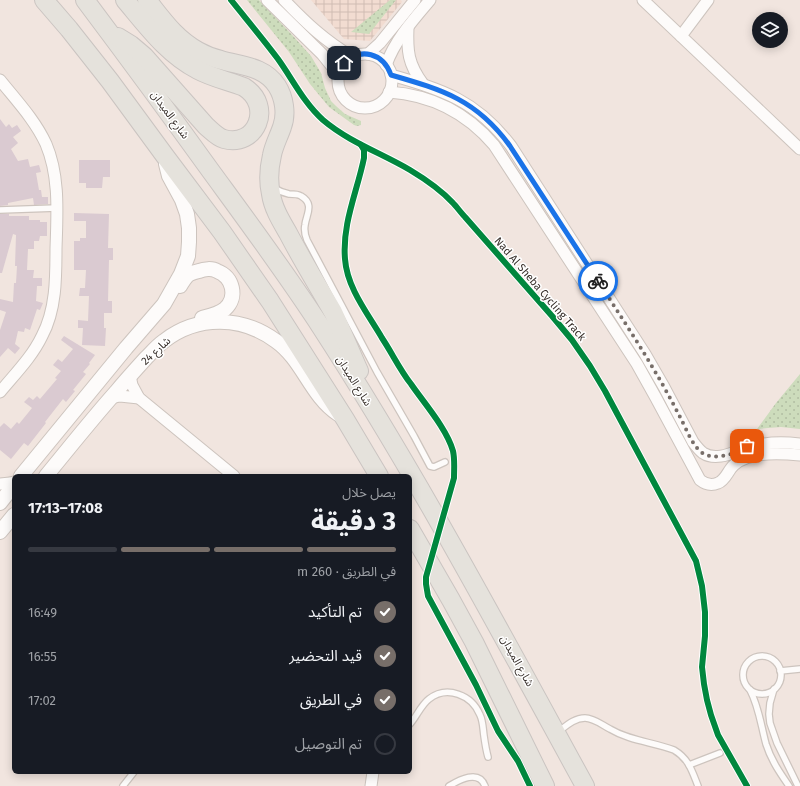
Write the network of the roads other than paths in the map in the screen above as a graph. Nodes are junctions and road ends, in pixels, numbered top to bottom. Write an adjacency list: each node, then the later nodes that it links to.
1 (44, 0): 23 (main road)
2 (85, 0): 12 (main road, شارع الميدان)
3 (125, 0): 12 (main road)
4 (147, 0): 24 (main road)
5 (266, 0): 18 (street)
6 (284, 0): 15 (street)
7 (415, 0): 14 (street)
8 (430, 0): 11 (street)
9 (643, 0): 13 (street)
10 (708, 0): 13 (street)
11 (408, 27): 16 (street); 20 (street)
12 (109, 32): 31 (main road, شارع الميدان)
13 (681, 36): 22 (street)
14 (368, 54): 15 (street); 16 (street)
15 (352, 57): 18 (street)
16 (386, 65): 17 (street)
17 (391, 75): 20 (street); 21 (street)
18 (338, 78): 21 (street)
19 (0, 80): 25 (street)
20 (423, 84): 35 (street)
21 (389, 92): 38 (street)
22 (800, 148)
23 (165, 156): 27 (street, شارع 24); 34 (main road)
24 (281, 200): 31 (main road); 37 (lane)
25 (57, 208): 26 (lane); 30 (street)
26 (0, 210)
27 (164, 304): 28 (street); 39 (street, شارع 24)
28 (188, 328): 29 (street, شارع 24); 34 (street, شارع 24)
29 (130, 376): 32 (street, شارع 24); 33 (street)
30 (0, 392)
31 (364, 394): 43 (main road, شارع الميدان)
32 (111, 398): 33 (street); 40 (street, شارع 24)
33 (139, 398): 41 (street)
34 (345, 419): 42 (main road)
35 (796, 445): 38 (street)
36 (800, 461): 38 (street)
37 (445, 462)
38 (732, 466)
39 (23, 474)
40 (48, 474)
41 (232, 474)
42 (378, 474)
43 (411, 474)
44 (412, 476): 57 (main road, شارع الميدان)
45 (0, 484): 46 (street)
46 (12, 484)
47 (12, 487): 48 (street)
48 (0, 503)
49 (12, 517): 50 (street)
50 (0, 532)
51 (412, 532): 67 (main road)
52 (800, 669): 53 (lane)
53 (780, 672): 54 (lane); 55 (lane)
54 (750, 689): 55 (lane); 70 (lane)
55 (774, 689): 71 (lane)
56 (412, 721): 59 (lane)
57 (556, 734): 60 (lane); 68 (main road, شارع الميدان)
58 (720, 753): 60 (lane)
59 (488, 757)
60 (689, 765): 69 (lane)
61 (132, 774): 63 (lane)
62 (373, 774): 64 (street)
63 (123, 786)
64 (371, 786)
65 (449, 786): 66 (lane)
66 (485, 786)
67 (546, 786)
68 (585, 786)
69 (698, 786)
70 (789, 786)
71 (798, 786)

